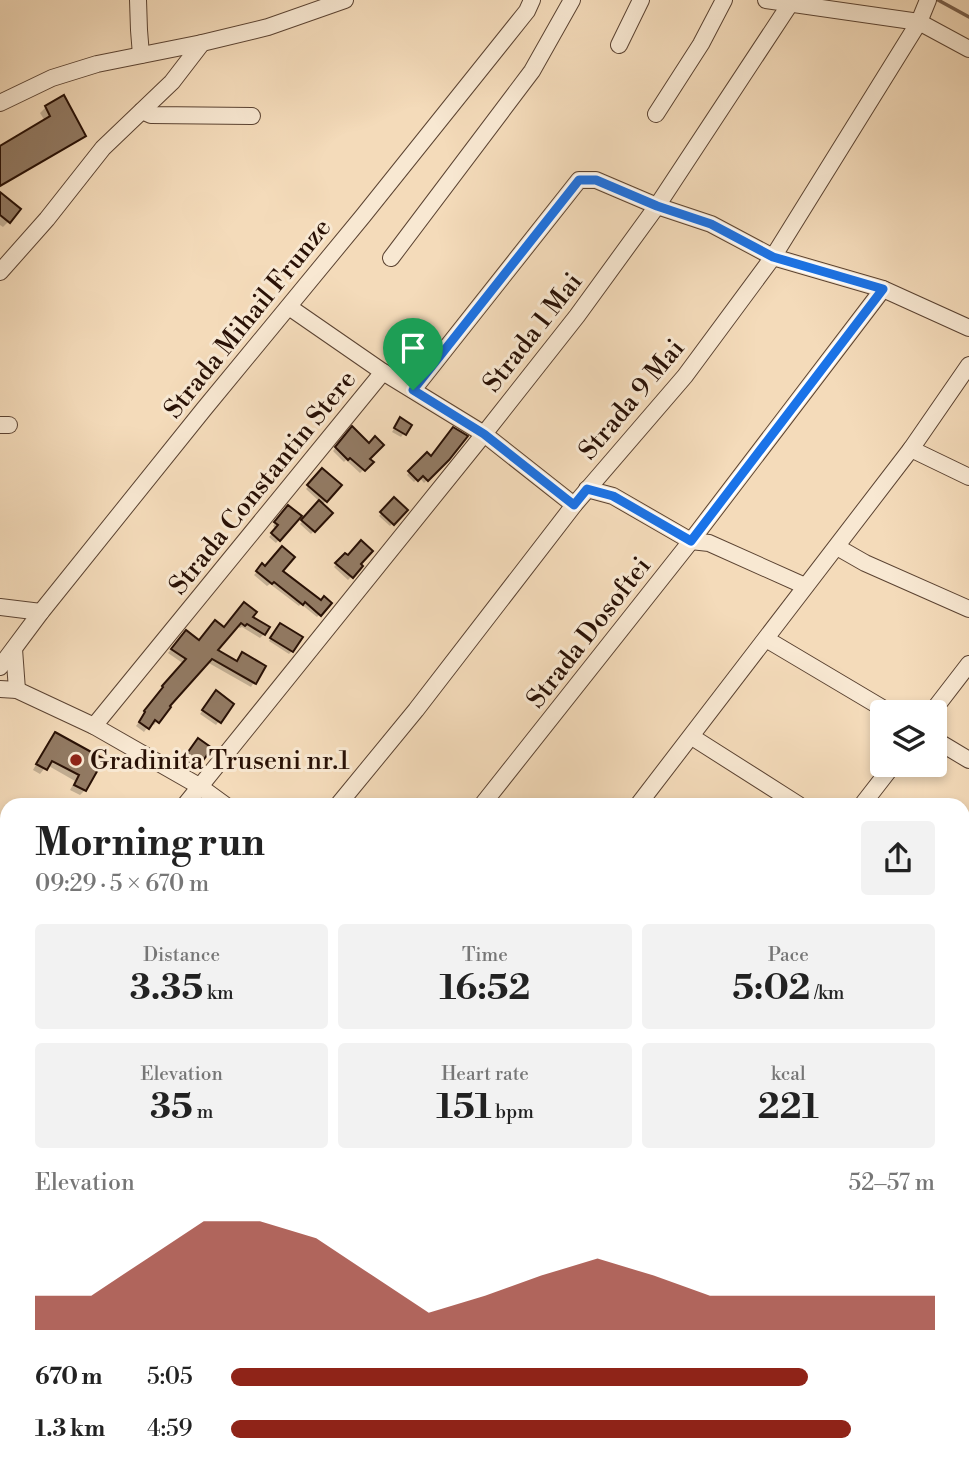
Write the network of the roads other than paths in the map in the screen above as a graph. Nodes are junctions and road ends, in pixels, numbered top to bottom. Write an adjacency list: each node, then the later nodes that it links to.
1 (138, 0): 14 (street)
2 (345, 0): 11 (street)
3 (532, 0): 24 (street, Strada Mihail Frunze)
4 (572, 0): 21 (street)
5 (641, 0): 12 (street)
6 (724, 0): 17 (street)
7 (766, 0): 9 (street)
8 (928, 0): 10 (street, Strada 9 Mai)
9 (790, 4): 10 (street); 19 (street, Strada 1 Mai)
10 (919, 22): 13 (street); 20 (street, Strada 9 Mai)
11 (202, 43): 14 (street); 16 (street)
12 (619, 45)
13 (969, 49)
14 (141, 55): 15 (street)
15 (0, 103)
16 (142, 111): 18 (street); 22 (street)
17 (656, 114)
18 (252, 116)
19 (657, 206): 20 (street); 28 (street); 29 (street, Strada 1 Mai)
20 (773, 257): 23 (street); 32 (street, Strada 9 Mai)
21 (391, 258)
22 (0, 272)
23 (883, 289): 25 (street); 34 (street, Strada Dosoftei)
24 (289, 307): 27 (street); 39 (street, Strada Mihail Frunze)
25 (969, 328)
26 (969, 365): 30 (street)
27 (383, 372): 28 (street, Strada Constantin Stere); 48 (street, Strada Constantin Stere)
28 (413, 390): 29 (street, Strada Constantin Stere)
29 (484, 434): 33 (street, Strada Constantin Stere); 53 (street, Strada 1 Mai)
30 (912, 449): 31 (street); 35 (street)
31 (969, 477)
32 (587, 489): 33 (street, Strada 9 Mai); 34 (street)
33 (574, 505): 56 (street, Strada 9 Mai)
34 (691, 541): 36 (street); 57 (street, Strada Dosoftei)
35 (837, 547): 36 (street); 38 (street)
36 (805, 586): 40 (street)
37 (0, 607): 39 (street)
38 (969, 609)
39 (41, 612): 41 (street, Strada Mihail Frunze)
40 (766, 639): 47 (street); 49 (street)
41 (14, 649): 43 (street, Strada Mihail Frunze); 45 (street)
42 (969, 664): 46 (street)
43 (0, 667)
44 (0, 689): 45 (street)
45 (17, 690): 48 (street)
46 (941, 700)
47 (870, 701)
48 (94, 726): 53 (street)
49 (692, 737): 58 (street); 59 (street)
50 (947, 747): 51 (street)
51 (969, 760)
52 (884, 777): 60 (street)
53 (199, 786): 54 (street, Strada 1 Mai); 55 (street)
54 (190, 798)
55 (215, 798)
56 (344, 798)
57 (488, 798)
58 (644, 798)
59 (788, 798)
60 (867, 798)

